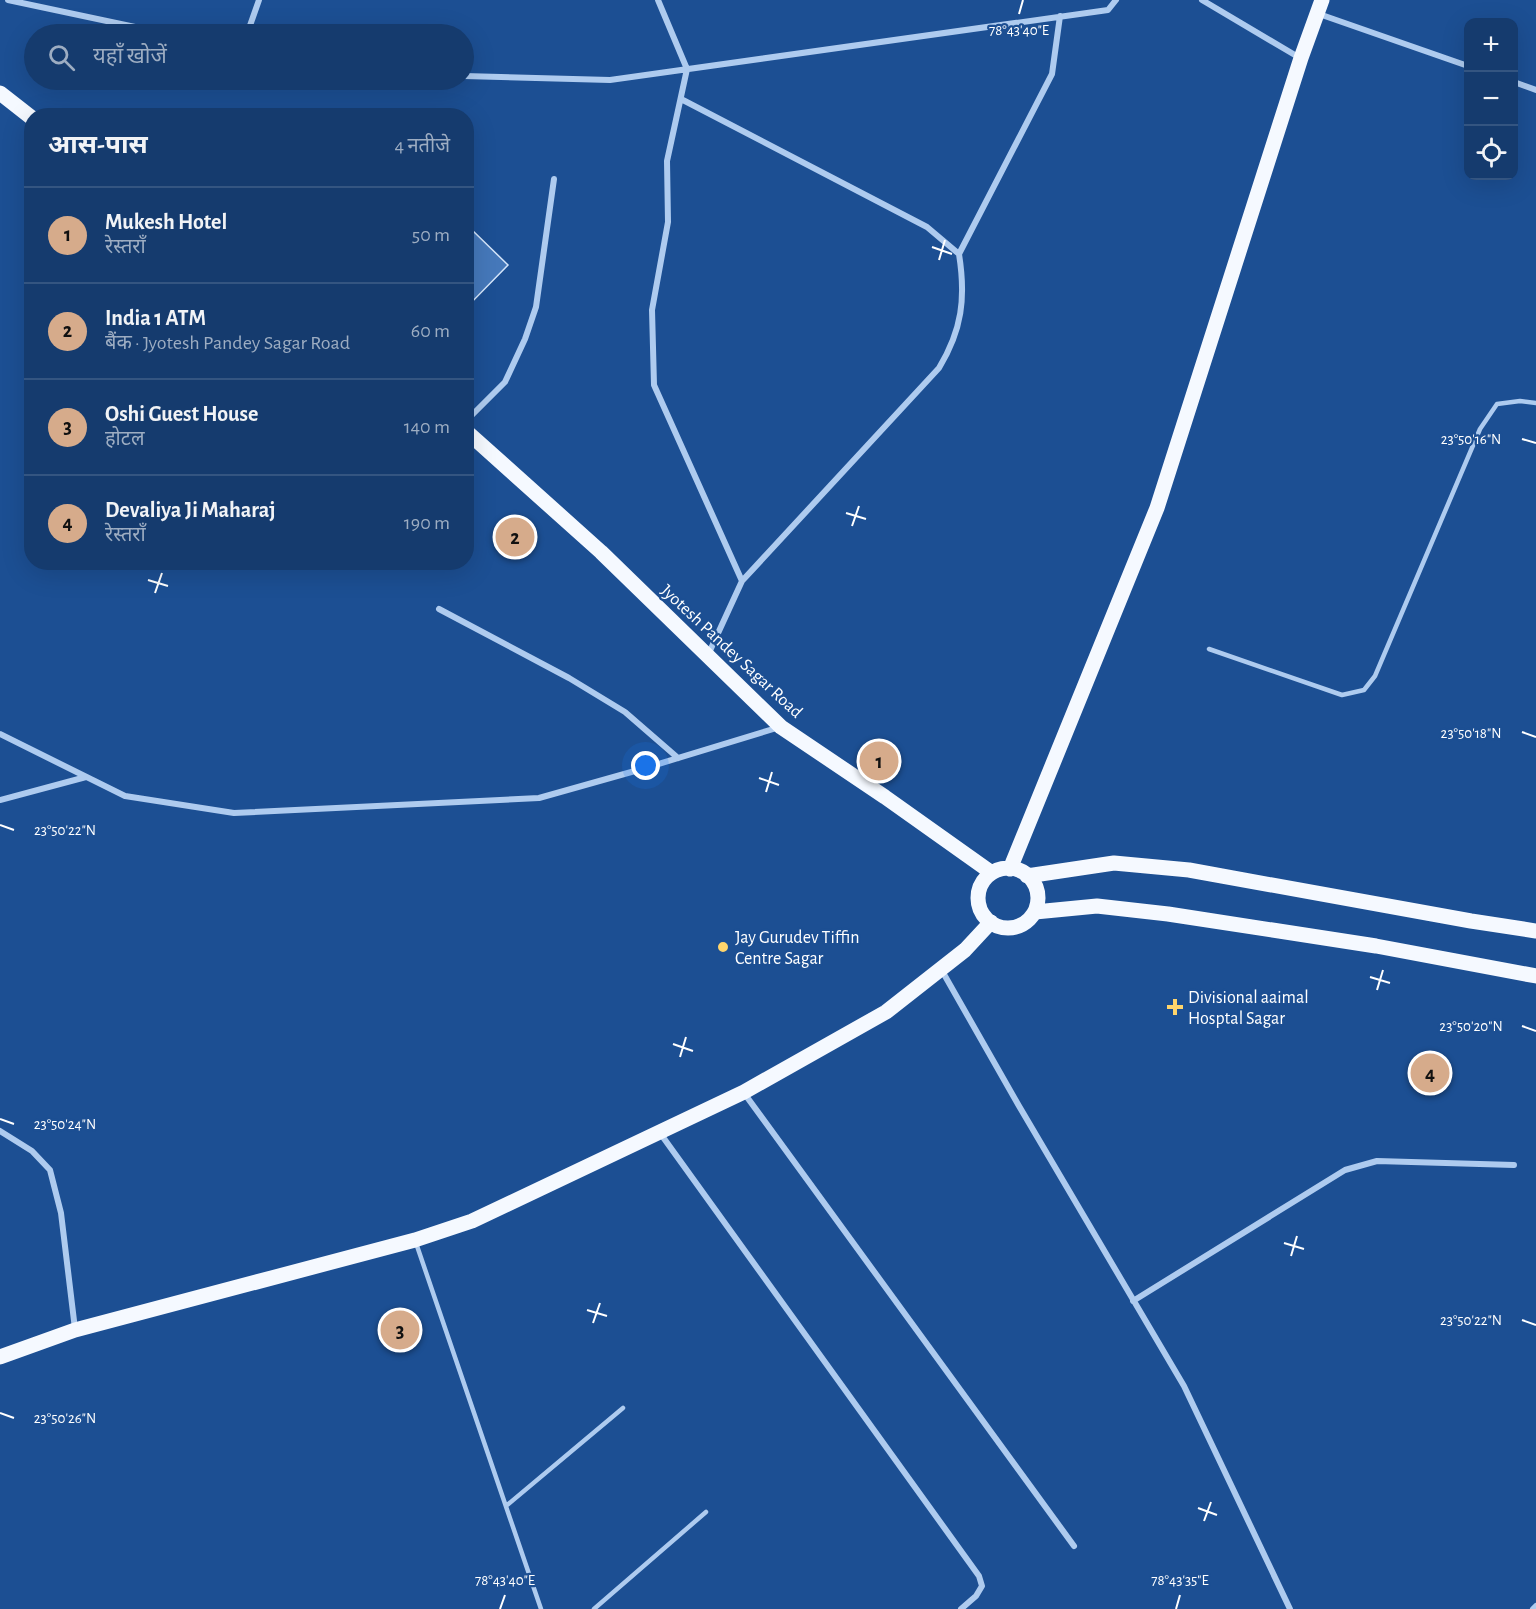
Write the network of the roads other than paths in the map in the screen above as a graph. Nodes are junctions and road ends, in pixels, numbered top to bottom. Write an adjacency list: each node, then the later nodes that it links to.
1 (8, 0): 8 (street)
2 (259, 0): 9 (street)
3 (658, 0): 12 (street)
4 (1116, 0): 7 (street)
5 (1203, 0): 10 (street)
6 (1320, 7): 10 (main road); 11 (street)
7 (1060, 16): 12 (street); 20 (street)
8 (121, 24)
9 (251, 24)
10 (1301, 58): 33 (main road)
11 (1464, 64)
12 (687, 69): 13 (street); 17 (street)
13 (474, 76)
14 (1518, 83): 15 (street)
15 (1536, 90)
16 (0, 93): 18 (main road)
17 (681, 99): 20 (street); 24 (street)
18 (24, 112)
19 (554, 179): 22 (street)
20 (959, 254): 24 (street)
21 (1536, 403): 26 (lane)
22 (474, 413)
23 (474, 438): 27 (main road, Jyotesh Pandey Sagar Road)
24 (742, 581): 27 (street)
25 (439, 609): 30 (street)
26 (1209, 649)
27 (708, 655): 28 (main road, Jyotesh Pandey Sagar Road)
28 (781, 727): 30 (street); 34 (main road, Jyotesh Pandey Sagar Road)
29 (0, 734): 31 (street)
30 (678, 758): 31 (street)
31 (87, 777): 32 (street)
32 (0, 800)
33 (1010, 869): 34 (main road); 35 (main road)
34 (992, 873): 37 (main road)
35 (1027, 876): 36 (main road); 38 (main road)
36 (1035, 912): 37 (main road); 40 (main road)
37 (991, 922): 39 (main road)
38 (1536, 931)
39 (941, 968): 41 (main road); 46 (street)
40 (1536, 976)
41 (744, 1092): 43 (main road); 52 (street)
42 (0, 1131): 47 (street)
43 (660, 1132): 45 (main road); 56 (street)
44 (1514, 1165): 46 (street)
45 (415, 1240): 47 (main road); 50 (lane)
46 (1133, 1301): 57 (street)
47 (75, 1330): 48 (main road)
48 (0, 1358)
49 (623, 1408): 50 (lane)
50 (506, 1506): 54 (lane)
51 (706, 1512): 55 (lane)
52 (1074, 1546)
53 (1536, 1606): 58 (street)
54 (542, 1609)
55 (594, 1609)
56 (961, 1609)
57 (1290, 1609)
58 (1533, 1609)

